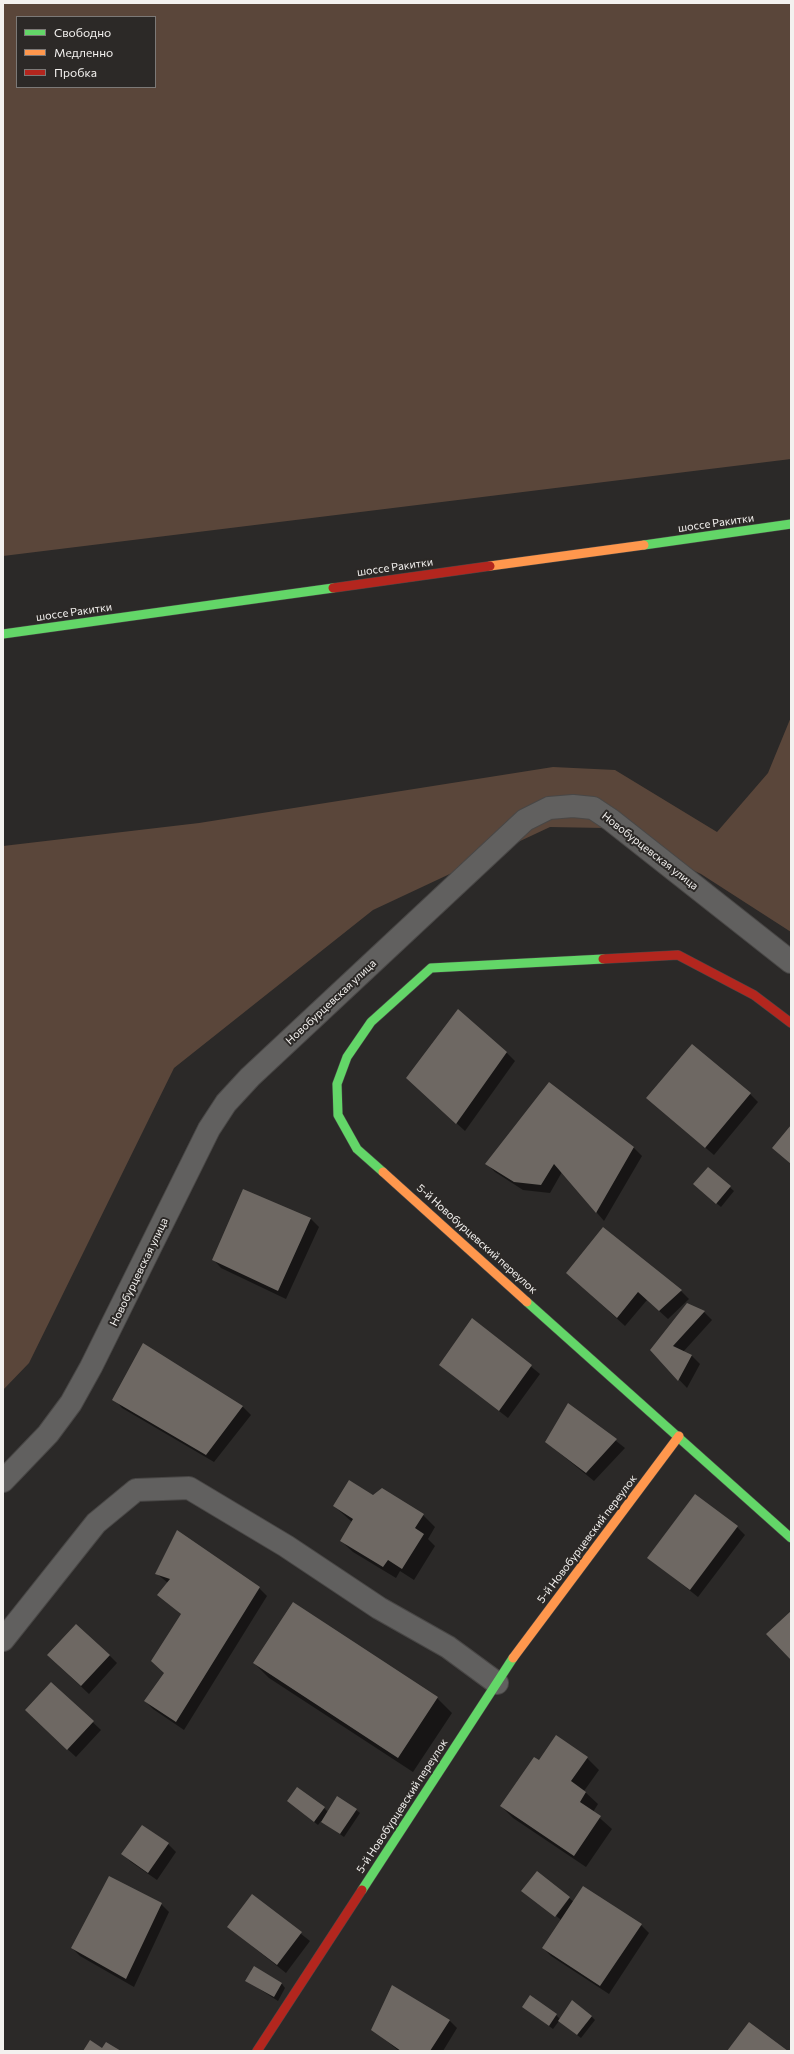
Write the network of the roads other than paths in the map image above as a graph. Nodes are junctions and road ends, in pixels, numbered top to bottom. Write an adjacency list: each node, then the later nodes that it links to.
1 (791, 524): 2 (street, шоссе Ракитки)
2 (3, 634)
3 (791, 962): 6 (street, Новобурцевская улица)
4 (791, 1023): 5 (street, 5-й Новобурцевский переулок)
5 (679, 1436): 7 (street); 9 (street, 5-й Новобурцевский переулок)
6 (3, 1481)
7 (791, 1538)
8 (3, 1640): 9 (street)
9 (497, 1683): 10 (street, 5-й Новобурцевский переулок)
10 (257, 2051)

